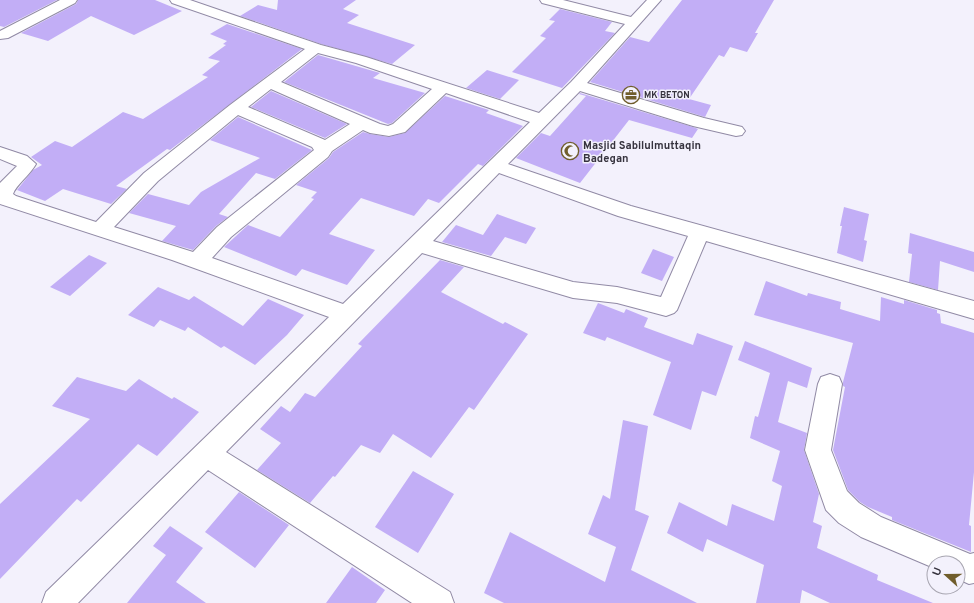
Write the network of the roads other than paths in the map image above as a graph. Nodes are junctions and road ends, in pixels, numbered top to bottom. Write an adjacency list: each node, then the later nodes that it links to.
1 (70, 0): 6 (street)
2 (177, 0): 7 (street)
3 (547, 0): 5 (street)
4 (654, 0): 5 (street)
5 (634, 22): 9 (street)
6 (3, 35)
7 (316, 48): 8 (street); 10 (street)
8 (270, 83): 11 (street); 13 (street)
9 (576, 85): 12 (street); 14 (street)
10 (443, 87): 12 (street); 13 (street)
11 (236, 108): 15 (street); 18 (street)
12 (542, 120): 17 (street)
13 (362, 123): 15 (street)
14 (736, 131)
15 (324, 148): 21 (street)
16 (0, 153): 18 (street)
17 (496, 166): 19 (street); 20 (street)
18 (100, 230): 21 (street)
19 (700, 232): 20 (street); 22 (street)
20 (417, 244): 23 (street)
21 (197, 261): 23 (street)
22 (974, 310)
23 (346, 314): 25 (street)
24 (830, 384): 26 (street)
25 (206, 454): 27 (street); 28 (street)
26 (938, 555)
27 (57, 603)
28 (439, 603)

